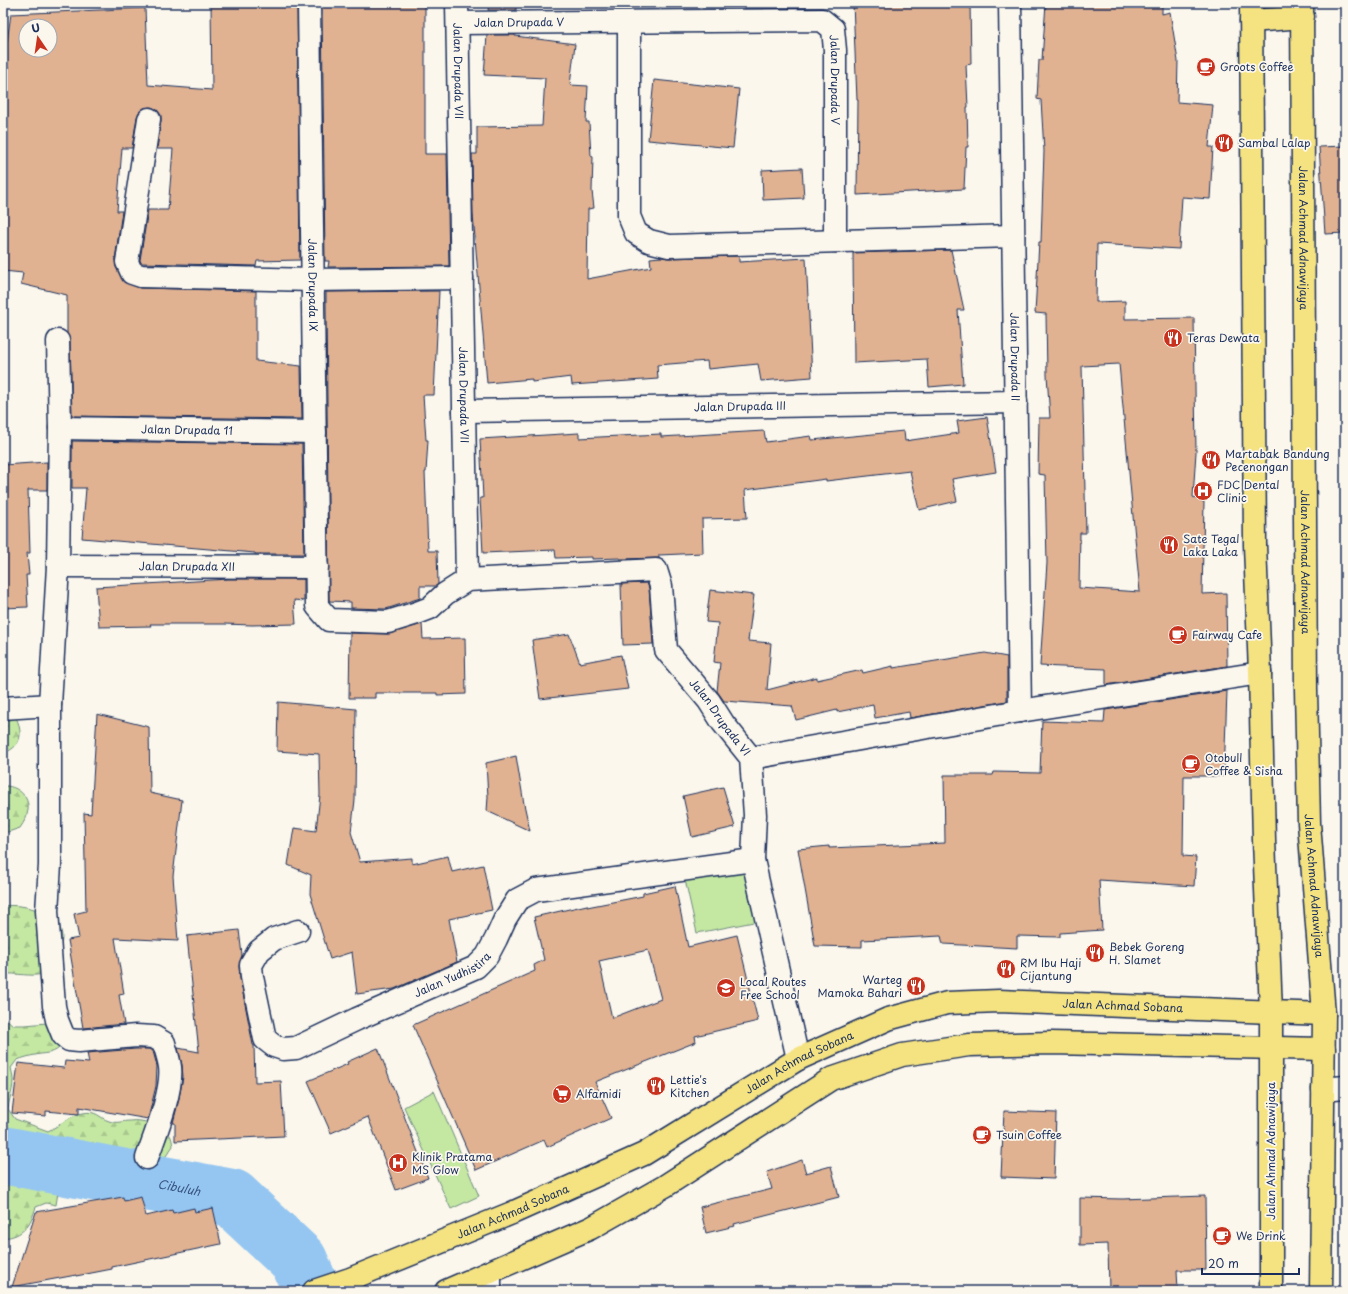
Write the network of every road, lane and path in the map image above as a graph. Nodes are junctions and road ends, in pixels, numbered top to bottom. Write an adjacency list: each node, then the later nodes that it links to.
1 (309, 3): 11 (street, Jalan Drupada IX)
2 (1010, 3): 8 (street, Jalan Drupada II)
3 (1302, 10): 4 (main road); 28 (main road, Jalan Achmad Adnawijaya)
4 (1251, 12): 20 (main road)
5 (458, 13): 6 (street, Jalan Drupada V); 10 (street, Jalan Drupada VII)
6 (629, 22): 9 (street); 9 (street, Jalan Drupada V)
7 (149, 119): 11 (street)
8 (1013, 236): 9 (street); 13 (street, Jalan Drupada II)
9 (835, 241)
10 (462, 278): 11 (street); 14 (street, Jalan Drupada VII)
11 (313, 280): 16 (street, Jalan Drupada IX)
12 (58, 341): 15 (street)
13 (1016, 402): 14 (street, Jalan Drupada III); 23 (street, Jalan Drupada II)
14 (464, 411): 19 (street, Jalan Drupada VII)
15 (60, 428): 16 (street, Jalan Drupada 11); 17 (street)
16 (315, 432): 18 (street, Jalan Drupada IX)
17 (58, 566): 18 (street, Jalan Drupada XII); 21 (street)
18 (317, 567): 19 (street)
19 (467, 580): 24 (street, Jalan Drupada VI)
20 (1260, 673): 23 (street); 27 (main road)
21 (50, 705): 22 (street); 34 (street)
22 (3, 708)
23 (1020, 711): 24 (street)
24 (751, 758): 25 (street, Jalan Drupada VI)
25 (753, 860): 26 (street, Jalan Yudhistira); 31 (street, Jalan Drupada VI)
26 (298, 930)
27 (1271, 1011): 28 (main road, Jalan Achmad Sobana); 29 (main road, Jalan Ahmad Adnawijaya); 31 (main road, Jalan Achmad Sobana)
28 (1324, 1014): 30 (main road, Jalan Achmad Adnawijaya)
29 (1271, 1048): 30 (main road); 35 (main road); 38 (main road, Jalan Ahmad Adnawijaya)
30 (1324, 1049): 33 (main road)
31 (798, 1058): 36 (main road, Jalan Achmad Sobana)
32 (1345, 1087): 33 (street)
33 (1323, 1088): 39 (main road)
34 (147, 1158)
35 (490, 1282): 37 (main road)
36 (314, 1291)
37 (446, 1291)
38 (1271, 1291)
39 (1322, 1291)

